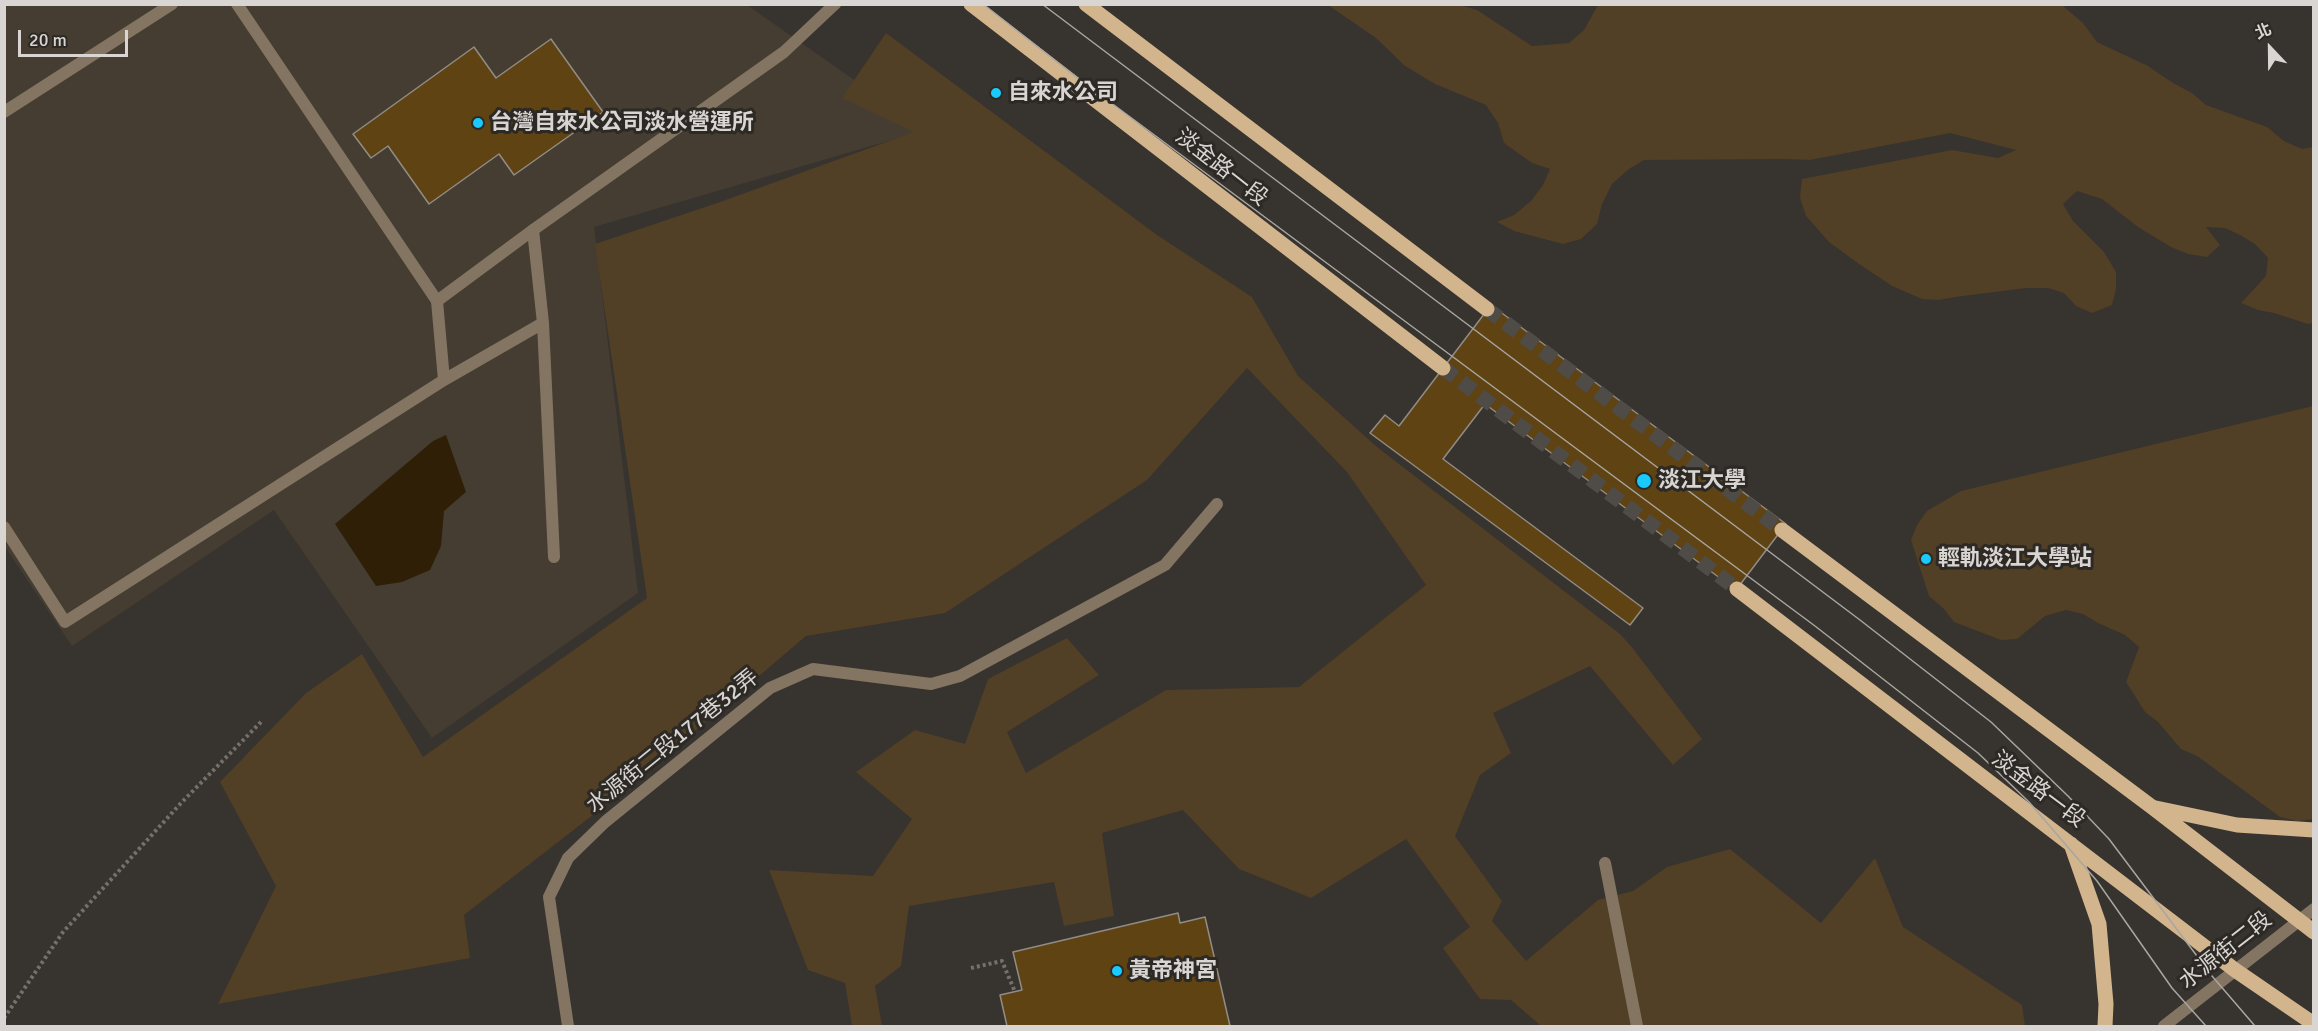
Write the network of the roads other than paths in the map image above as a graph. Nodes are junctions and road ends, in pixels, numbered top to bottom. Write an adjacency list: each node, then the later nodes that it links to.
1 (172, 4): 6 (street)
2 (237, 4): 8 (street)
3 (835, 4): 7 (street)
4 (971, 4): 11 (main road, 淡金路一段)
5 (1086, 4): 9 (main road)
6 (4, 112)
7 (533, 230): 8 (street); 10 (street)
8 (437, 301): 12 (street)
9 (1487, 309)
10 (543, 323): 12 (street); 16 (street)
11 (1443, 368)
12 (444, 380): 14 (street)
13 (1216, 504): 27 (street, 水源街二段177巷32弄)
14 (4, 527)
15 (1782, 530): 18 (main road)
16 (554, 557)
17 (1737, 589): 20 (main road, 淡金路一段)
18 (2152, 807): 19 (main road); 23 (main road)
19 (2313, 830)
20 (2071, 844): 25 (main road, 淡金路一段); 29 (main road)
21 (1605, 863): 28 (street)
22 (2313, 909): 23 (street, 水源街二段)
23 (2299, 921): 24 (main road); 25 (street, 水源街二段)
24 (2313, 932)
25 (2235, 970): 26 (main road, 淡金路一段); 30 (street, 水源街二段)
26 (2313, 1024)
27 (568, 1026)
28 (1637, 1026)
29 (2105, 1026)
30 (2164, 1026)

